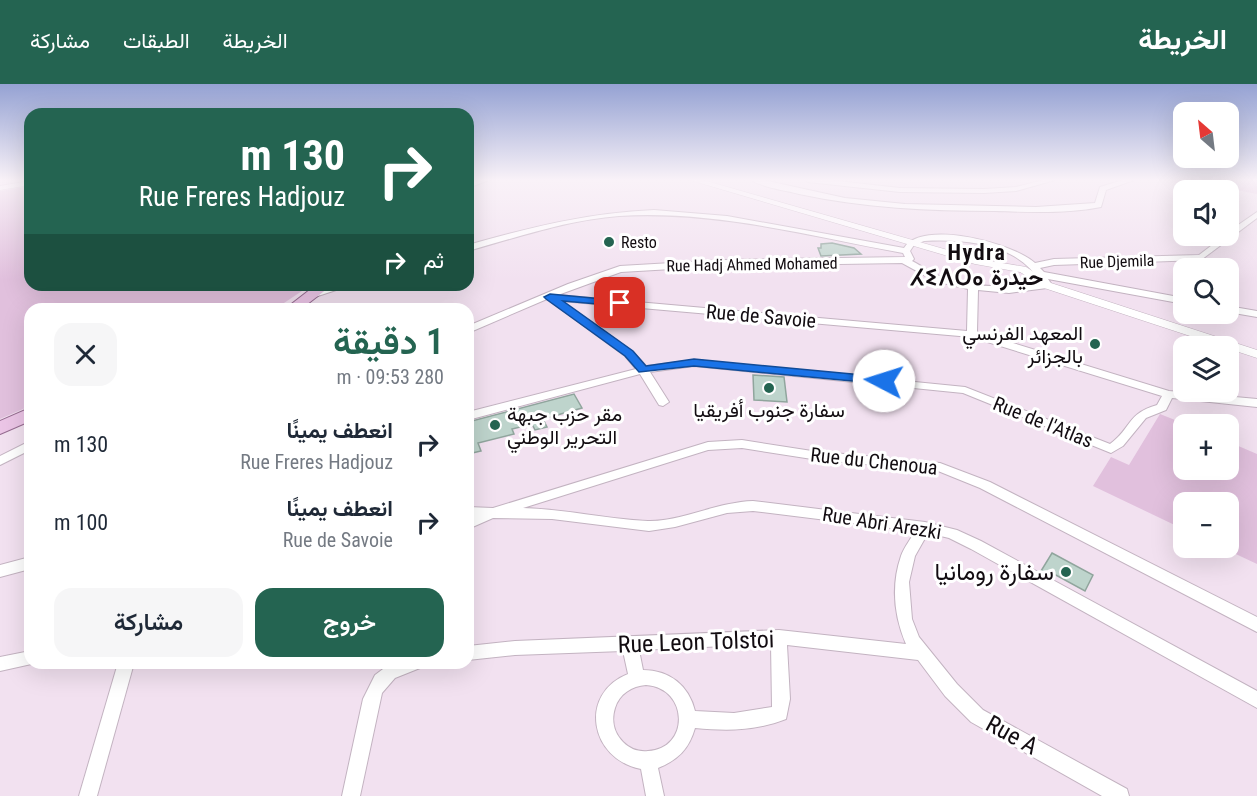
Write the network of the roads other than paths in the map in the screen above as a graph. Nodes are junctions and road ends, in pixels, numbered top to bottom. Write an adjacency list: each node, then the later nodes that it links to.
1 (655, 213): 5 (street)
2 (660, 213): 6 (street)
3 (801, 213): 6 (street)
4 (1257, 214): 7 (street, Rue Djemila)
5 (474, 247)
6 (919, 250): 7 (street); 7 (street); 9 (street); 13 (street, Rue Hadj Ahmed Mohamed)
7 (1023, 272): 8 (street); 8 (street)
8 (1045, 281): 9 (street); 14 (street); 20 (street)
9 (973, 287): 19 (street)
10 (317, 291): 12 (main road)
11 (326, 291): 12 (street)
12 (312, 295): 15 (main road)
13 (550, 297): 18 (street, Rue Hadj Ahmed Mohamed); 19 (street, Rue de Savoie); 21 (street)
14 (1173, 299)
15 (303, 303)
16 (1239, 311): 17 (street)
17 (1257, 314)
18 (474, 328)
19 (972, 334): 22 (street, Rue de Savoie)
20 (1257, 354)
21 (643, 370): 22 (street, Rue de l'Atlas); 23 (street); 25 (street)
22 (1168, 394): 24 (street, Rue de Savoie)
23 (663, 402)
24 (1257, 403)
25 (474, 414)
26 (24, 418): 27 (main road)
27 (0, 428)
28 (24, 449): 29 (street)
29 (0, 461)
30 (474, 513): 31 (street, Rue Abri Arezki)
31 (488, 514): 32 (street, Rue du Chenoua); 33 (street, Rue Abri Arezki); 36 (street, Rue du Chenoua)
32 (474, 521)
33 (925, 527): 40 (street, Rue A); 46 (street, Rue Abri Arezki)
34 (24, 565): 35 (street)
35 (0, 571)
36 (1257, 625)
37 (779, 637): 38 (street, Rue Leon Tolstoi); 40 (street, Rue Leon Tolstoi); 47 (street)
38 (630, 645): 39 (street, Rue Leon Tolstoi); 45 (street)
39 (474, 652)
40 (923, 652): 52 (street, Rue A)
41 (24, 659): 42 (street)
42 (0, 664)
43 (124, 669): 49 (street)
44 (395, 669): 50 (street)
45 (637, 678): 47 (street); 48 (street)
46 (1257, 700)
47 (688, 719): 48 (street)
48 (648, 760): 51 (street)
49 (88, 796)
50 (351, 796)
51 (655, 796)
52 (1120, 796)

